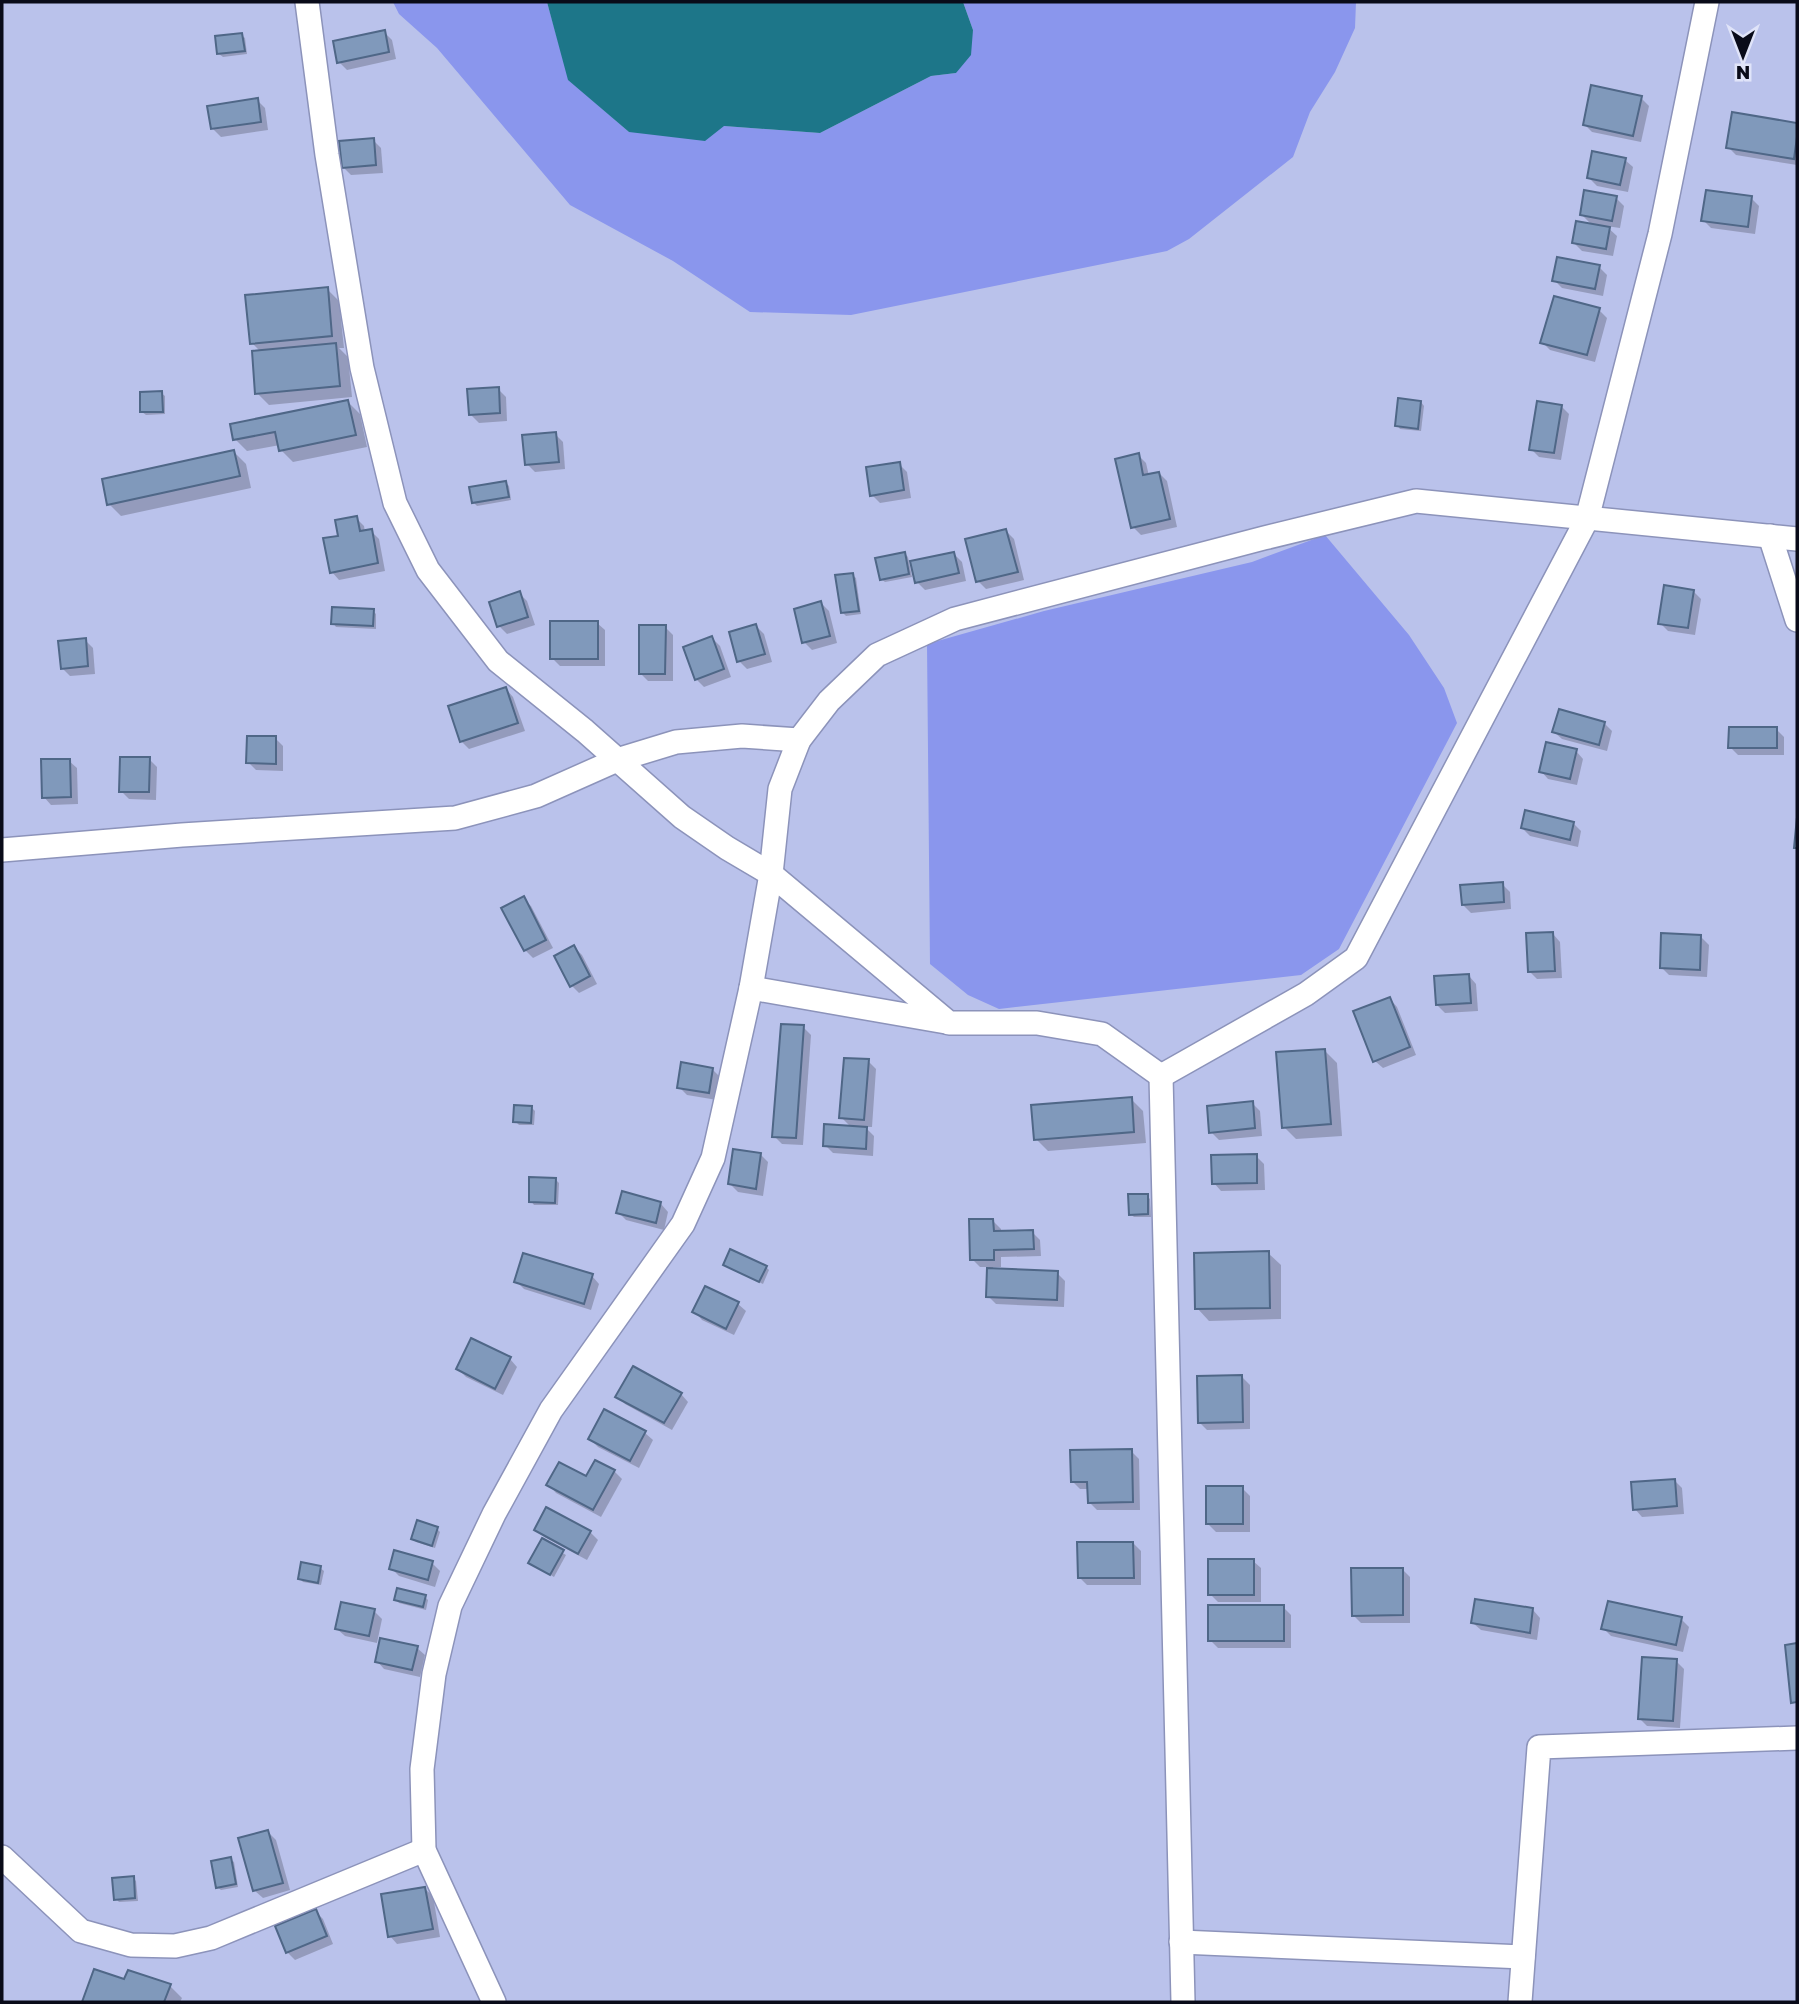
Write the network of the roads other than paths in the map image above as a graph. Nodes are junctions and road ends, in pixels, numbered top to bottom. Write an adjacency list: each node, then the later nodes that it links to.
1 (307, 2): 8 (street)
2 (1707, 2): 3 (street)
3 (1587, 519): 4 (street); 7 (street); 13 (street)
4 (1770, 536): 5 (street); 6 (street)
5 (1797, 539)
6 (1797, 620)
7 (799, 740): 8 (street); 10 (street)
8 (617, 760): 9 (street); 10 (street)
9 (2, 850)
10 (771, 873): 11 (street); 12 (street)
11 (751, 988): 12 (street); 15 (street)
12 (949, 1023): 13 (street)
13 (1161, 1076): 17 (street)
14 (1797, 1738): 18 (street)
15 (424, 1850): 16 (street); 19 (street)
16 (2, 1857)
17 (1181, 1942): 18 (street); 20 (street)
18 (1523, 1957): 21 (street)
19 (494, 2002)
20 (1183, 2002)
21 (1520, 2002)

